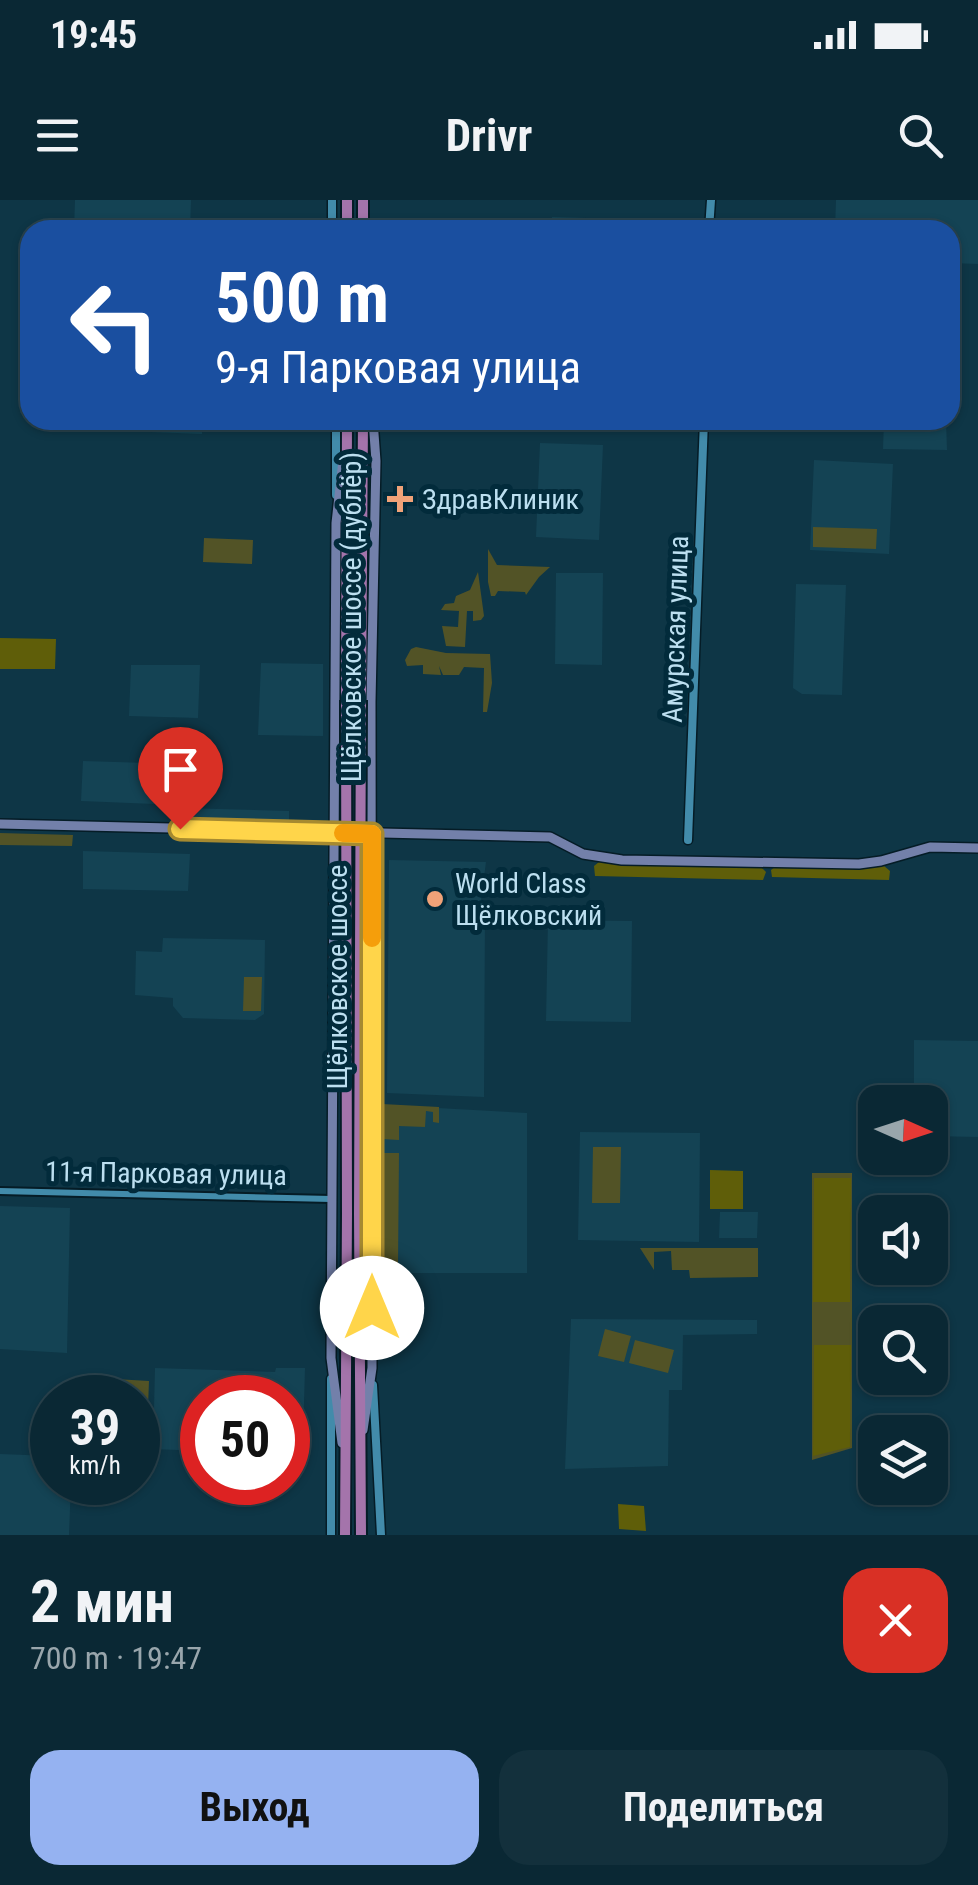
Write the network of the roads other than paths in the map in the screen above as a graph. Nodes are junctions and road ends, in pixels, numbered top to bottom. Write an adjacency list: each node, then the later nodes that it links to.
1 (336, 430): 7 (street, Щёлковское шоссе (дублёр))
2 (346, 430): 7 (main road)
3 (347, 430): 17 (main road, Щёлковское шоссе, bridge)
4 (363, 430): 17 (main road, Щёлковское шоссе, bridge)
5 (374, 430): 10 (main road, Щёлковское шоссе (дублёр))
6 (704, 430): 11 (street, Амурская улица)
7 (336, 522): 9 (main road, Щёлковское шоссе (дублёр))
8 (0, 824): 9 (main road)
9 (332, 832): 10 (main road); 14 (main road, Щёлковское шоссе (дублёр))
10 (372, 834): 12 (main road); 13 (main road, Щёлковское шоссе (дублёр))
11 (688, 840)
12 (978, 848)
13 (371, 890): 14 (main road); 18 (main road, Щёлковское шоссе (дублёр))
14 (332, 892): 16 (main road, Щёлковское шоссе (дублёр))
15 (0, 1190): 16 (street, 11-я Парковая улица)
16 (332, 1199): 19 (main road, Щёлковское шоссе (дублёр))
17 (353, 1213): 20 (main road, Щёлковское шоссе); 21 (main road, Щёлковское шоссе)
18 (372, 1368): 20 (main road); 25 (street, Щёлковское шоссе (дублёр))
19 (330, 1374): 21 (main road); 22 (street, Щёлковское шоссе (дублёр))
20 (360, 1462): 24 (main road, Щёлковское шоссе)
21 (345, 1465): 23 (main road, Щёлковское шоссе)
22 (331, 1535)
23 (345, 1535)
24 (361, 1535)
25 (381, 1535)

